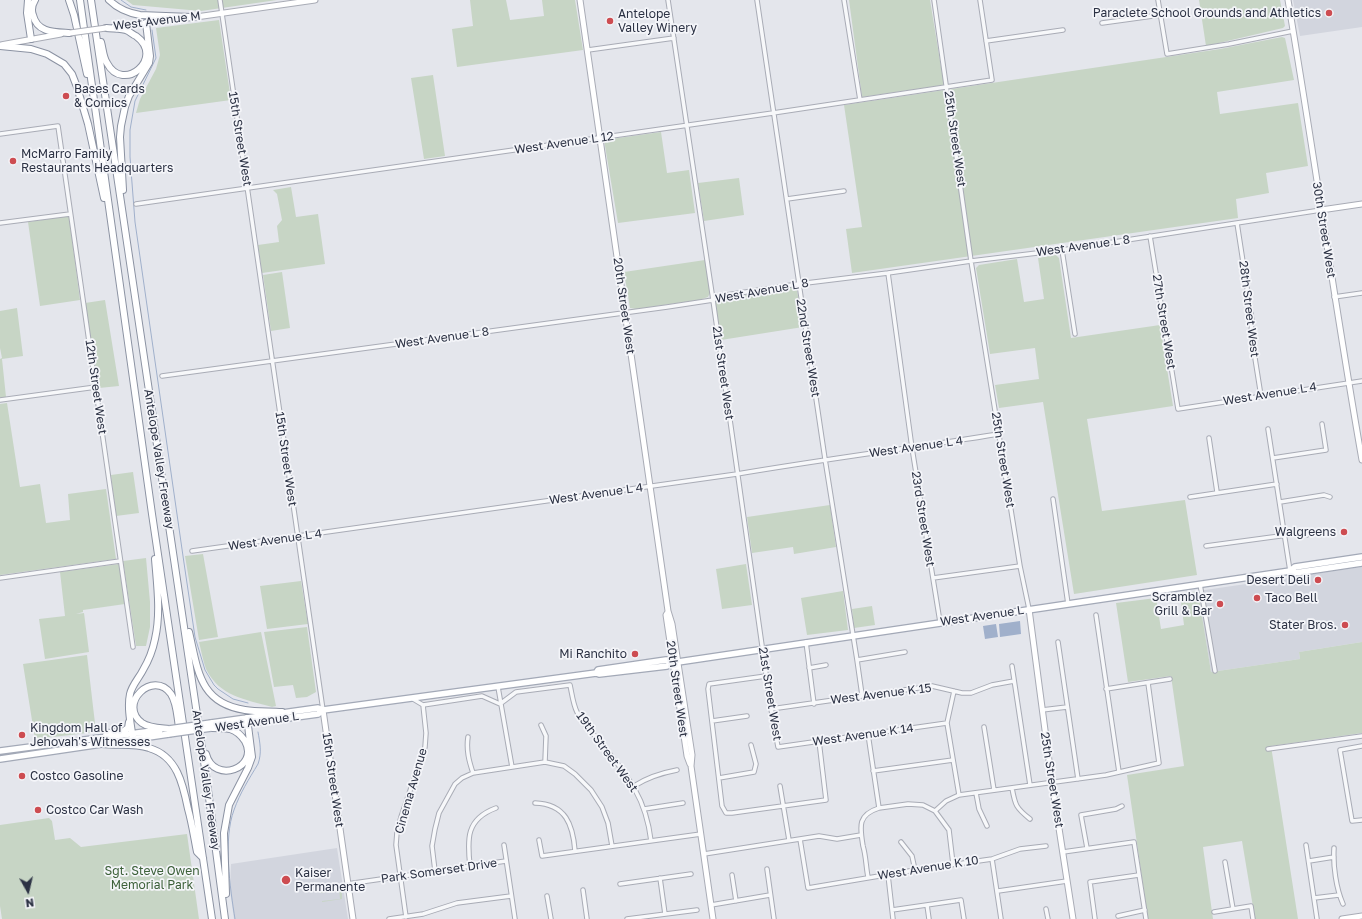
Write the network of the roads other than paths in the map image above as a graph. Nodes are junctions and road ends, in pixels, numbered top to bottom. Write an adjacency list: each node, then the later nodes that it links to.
1 (28, 0): 27 (highway)
2 (35, 0): 25 (highway)
3 (69, 0): 34 (highway)
4 (80, 0): 34 (highway, Antelope Valley Freeway)
5 (92, 0): 22 (highway); 43 (highway, Antelope Valley Freeway)
6 (109, 0): 19 (highway)
7 (220, 0): 17 (street, 15th Street West)
8 (315, 0): 17 (main road, West Avenue M)
9 (580, 0): 30 (main road, 20th Street West)
10 (668, 0): 26 (street, 21st Street West)
11 (757, 0): 33 (street, 22nd Street West)
12 (844, 0): 32 (street)
13 (934, 0): 31 (street, 25th Street West)
14 (980, 0): 28 (street)
15 (1158, 0): 18 (street)
16 (1288, 0): 24 (main road, 30th Street West)
17 (222, 13): 19 (main road, West Avenue M); 38 (street, 15th Street West)
18 (1160, 15): 21 (street); 24 (street)
19 (191, 17): 20 (main road, West Avenue M)
20 (146, 22): 22 (main road, West Avenue M); 43 (highway)
21 (1102, 23)
22 (106, 28): 25 (main road, West Avenue M, bridge)
23 (1063, 30): 28 (street)
24 (1293, 31): 44 (main road, 30th Street West)
25 (70, 33): 27 (main road, West Avenue M)
26 (674, 38): 30 (street); 35 (street, 21st Street West)
27 (31, 39): 29 (main road, West Avenue M)
28 (986, 41): 31 (street, West Avenue L 12)
29 (0, 46): 48 (highway)
30 (588, 50): 37 (main road, 20th Street West)
31 (948, 87): 32 (street, West Avenue L 12); 51 (street, 25th Street West)
32 (860, 100): 33 (street, West Avenue L 12)
33 (773, 113): 35 (street, West Avenue L 12); 40 (street, 22nd Street West)
34 (97, 123): 48 (highway, Antelope Valley Freeway)
35 (687, 125): 37 (street, West Avenue L 12); 56 (street, 21st Street West)
36 (0, 134): 45 (street, 12th Street West)
37 (600, 138): 38 (street, West Avenue L 12); 57 (main road, 20th Street West)
38 (247, 188): 41 (street, West Avenue L 12); 59 (street, 15th Street West)
39 (844, 191): 40 (street)
40 (787, 199): 53 (street, 22nd Street West)
41 (136, 204)
42 (1362, 204): 44 (main road, West Avenue L 8)
43 (122, 208): 97 (highway, Antelope Valley Freeway)
44 (1320, 210): 47 (street, West Avenue L 8); 55 (main road, 30th Street West)
45 (70, 214): 46 (street); 63 (street, 12th Street West)
46 (0, 223)
47 (1237, 223): 49 (street, West Avenue L 8); 64 (street, 28th Street West)
48 (113, 236): 83 (highway, Antelope Valley Freeway)
49 (1150, 236): 50 (street, West Avenue L 8); 66 (street, 27th Street West)
50 (1062, 250): 51 (street, West Avenue L 8); 58 (street)
51 (971, 261): 52 (street, West Avenue L 8); 69 (street, 25th Street West)
52 (888, 274): 53 (street, West Avenue L 8); 71 (street, 23rd Street West)
53 (798, 284): 56 (street, West Avenue L 8); 73 (street, 22nd Street West)
54 (1362, 293): 55 (street)
55 (1334, 297): 62 (main road, 30th Street West)
56 (713, 300): 57 (street, West Avenue L 8); 75 (street, 21st Street West)
57 (625, 313): 59 (street, West Avenue L 8); 77 (main road, 20th Street West)
58 (1075, 334)
59 (272, 362): 60 (street, West Avenue L 8); 86 (street, 15th Street West)
60 (162, 376)
61 (1362, 381): 62 (street, West Avenue L 4)
62 (1348, 383): 64 (street, West Avenue L 4); 74 (main road, 30th Street West)
63 (96, 387): 65 (street); 90 (street, 12th Street West)
64 (1261, 396): 66 (street, West Avenue L 4)
65 (0, 400)
66 (1178, 409)
67 (1322, 424): 72 (street)
68 (1268, 429): 72 (street)
69 (999, 434): 71 (street, West Avenue L 4); 92 (street, 25th Street West)
70 (1209, 438): 78 (street)
71 (912, 448): 73 (street, West Avenue L 4); 95 (street, 23rd Street West)
72 (1273, 458): 76 (street)
73 (825, 459): 75 (street, West Avenue L 4); 102 (street, 22nd Street West)
74 (1362, 460)
75 (737, 474): 77 (street, West Avenue L 4); 106 (street, 21st Street West)
76 (1277, 484): 78 (street); 82 (street)
77 (650, 487): 86 (street, West Avenue L 4); 109 (main road, 20th Street West)
78 (1217, 492): 79 (street)
79 (1190, 497)
80 (1330, 497): 82 (street)
81 (1053, 499): 98 (street)
82 (1280, 502): 84 (street)
83 (152, 514): 132 (highway); 154 (highway, Antelope Valley Freeway)
84 (1285, 535): 85 (street); 87 (street); 93 (street)
85 (1307, 535)
86 (298, 536): 88 (street, West Avenue L 4); 129 (street, 15th Street West)
87 (1206, 546)
88 (192, 552)
89 (1362, 557): 93 (main road, West Avenue L)
90 (120, 561): 94 (street); 105 (street, 12th Street West)
91 (1362, 563): 93 (main road, West Avenue L)
92 (1020, 566): 95 (street); 99 (street, 25th Street West)
93 (1290, 571): 96 (main road, West Avenue L)
94 (0, 578)
95 (933, 578): 101 (street, 23rd Street West)
96 (1200, 584): 98 (main road, West Avenue L); 113 (street)
97 (181, 602): 122 (highway, Antelope Valley Freeway); 131 (highway)
98 (1068, 604): 99 (main road, West Avenue L)
99 (1029, 609): 101 (main road, West Avenue L); 130 (main road, 25th Street West)
100 (1096, 615): 119 (street)
101 (940, 622): 102 (main road, West Avenue L)
102 (853, 635): 103 (main road, West Avenue L); 108 (street, 22nd Street West)
103 (806, 642): 106 (main road, West Avenue L); 112 (street)
104 (1058, 642): 127 (street)
105 (133, 647)
106 (763, 649): 109 (main road, West Avenue L); 114 (street, 21st Street West)
107 (906, 652): 108 (street)
108 (857, 660): 121 (street, 22nd Street West)
109 (675, 662): 118 (main road, West Avenue L); 183 (main road, 20th Street West)
110 (826, 665): 112 (street)
111 (1012, 666): 116 (street)
112 (809, 668): 125 (street)
113 (1215, 671)
114 (766, 676): 128 (street, 21st Street West); 135 (street)
115 (1170, 679): 117 (street)
116 (1014, 681): 120 (street, West Avenue K 15); 165 (street)
117 (1148, 683): 119 (street); 160 (street)
118 (498, 687): 123 (main road, West Avenue L); 124 (street)
119 (1106, 689): 160 (street)
120 (954, 691): 121 (street, West Avenue K 15); 136 (street)
121 (862, 695): 125 (street, West Avenue K 15)
122 (194, 699): 137 (highway); 243 (highway, Antelope Valley Freeway)
123 (413, 699): 126 (street); 129 (main road, West Avenue L)
124 (500, 704): 126 (street); 157 (street); 166 (street, 19th Street West)
125 (814, 704): 128 (street, West Avenue K 15)
126 (423, 705): 214 (street, Cinema Avenue)
127 (1067, 707): 130 (street); 163 (street)
128 (771, 709): 150 (street, 21st Street West)
129 (323, 710): 131 (main road, West Avenue L); 134 (main road, West Avenue L); 218 (main road, 15th Street West)
130 (1042, 710): 164 (main road, 25th Street West)
131 (282, 712): 134 (main road, West Avenue L)
132 (130, 716): 142 (highway); 144 (highway)
133 (747, 716): 135 (street)
134 (247, 720): 137 (main road, West Avenue L); 243 (highway)
135 (712, 721): 162 (street)
136 (948, 723): 141 (street, West Avenue K 14); 155 (street)
137 (211, 725): 140 (main road, West Avenue L, bridge)
138 (541, 725): 156 (street)
139 (984, 727): 169 (street)
140 (169, 731): 142 (main road, West Avenue L); 154 (highway)
141 (868, 734): 146 (street, West Avenue K 14); 159 (street)
142 (133, 736): 144 (main road, West Avenue L); 147 (main road, West Avenue L)
143 (1362, 736): 151 (street)
144 (105, 737): 152 (main road, West Avenue L)
145 (468, 737): 161 (street)
146 (819, 741): 150 (street, West Avenue K 14); 174 (street)
147 (102, 744): 153 (main road, West Avenue L); 200 (highway)
148 (751, 745): 162 (street)
149 (1362, 746): 181 (street)
150 (778, 747)
151 (1268, 750)
152 (0, 751)
153 (0, 759)
154 (188, 759): 200 (highway, Antelope Valley Freeway)
155 (953, 760): 159 (street); 171 (street)
156 (545, 762): 157 (street); 192 (street)
157 (512, 767): 161 (street)
158 (677, 770): 166 (street)
159 (873, 771): 177 (street)
160 (1119, 772): 163 (street)
161 (473, 773): 209 (street)
162 (718, 778): 174 (street)
163 (1078, 779): 164 (street)
164 (1052, 783): 165 (street); 197 (main road, 25th Street West)
165 (1030, 785): 168 (street)
166 (634, 786): 178 (street, 19th Street West)
167 (780, 786): 174 (street)
168 (1012, 788): 169 (street); 180 (street)
169 (994, 790): 170 (street)
170 (976, 793): 171 (street); 182 (street)
171 (959, 795): 179 (street)
172 (535, 803): 196 (street)
173 (683, 803): 178 (street)
174 (783, 806): 187 (street)
175 (1122, 806): 194 (street)
176 (496, 808): 206 (street)
177 (879, 808): 179 (street); 184 (street)
178 (644, 809): 188 (street, 19th Street West)
179 (935, 811): 205 (street)
180 (1030, 819)
181 (1362, 820)
182 (987, 826)
183 (701, 834): 188 (street); 198 (main road, 20th Street West)
184 (860, 835): 185 (street); 215 (street)
185 (800, 839): 187 (street); 215 (street, West Avenue K 10)
186 (539, 840): 196 (street)
187 (789, 840): 198 (street)
188 (651, 841): 192 (street)
189 (901, 842): 208 (street)
190 (504, 845): 202 (street)
191 (1306, 845): 203 (street)
192 (612, 846): 196 (street)
193 (1046, 846): 201 (street, West Avenue K 10)
194 (1087, 848): 197 (street); 213 (street)
195 (1334, 848): 199 (street)
196 (575, 851)
197 (1063, 852): 217 (main road, 25th Street West)
198 (704, 854): 229 (main road, 20th Street West)
199 (1334, 857): 203 (street); 223 (street)
200 (202, 858): 242 (highway, Antelope Valley Freeway)
201 (992, 859): 205 (street, West Avenue K 10); 221 (street)
202 (506, 861): 206 (street, Park Somerset Drive); 224 (street)
203 (1309, 861): 226 (street)
204 (1225, 862): 232 (street)
205 (954, 864): 208 (street, West Avenue K 10)
206 (470, 866): 209 (street, Park Somerset Drive)
207 (767, 869): 222 (street)
208 (915, 870): 212 (street, West Avenue K 10)
209 (435, 871): 214 (street, Park Somerset Drive)
210 (691, 874): 216 (street)
211 (732, 875): 227 (street)
212 (888, 875): 215 (street, West Avenue K 10); 234 (street)
213 (1139, 875): 235 (street); 258 (street)
214 (400, 876): 218 (street, Park Somerset Drive); 240 (street, Cinema Avenue)
215 (868, 877)
216 (660, 878): 219 (street); 237 (street)
217 (1067, 881): 221 (street); 257 (main road, 25th Street West)
218 (347, 884): 244 (main road, 15th Street West)
219 (620, 884)
220 (583, 890): 248 (street)
221 (998, 891): 255 (street)
222 (770, 895): 227 (street); 251 (street)
223 (1339, 895): 226 (street); 228 (street)
224 (511, 896): 240 (street); 246 (street)
225 (547, 896): 247 (street)
226 (1314, 898): 261 (street)
227 (736, 901): 229 (street)
228 (1343, 904)
229 (711, 905): 250 (main road, 20th Street West)
230 (927, 905): 234 (street); 253 (street); 254 (street)
231 (1046, 909): 256 (street)
232 (1233, 909): 236 (street); 260 (street)
233 (697, 910): 237 (street)
234 (892, 910): 252 (street)
235 (1144, 910): 238 (street); 259 (street)
236 (1214, 912)
237 (665, 914): 241 (street)
238 (1118, 916)
239 (1362, 916): 262 (main road)
240 (406, 917): 245 (street)
241 (642, 918): 249 (street)
242 (212, 919)
243 (226, 919)
244 (353, 919)
245 (389, 919)
246 (515, 919)
247 (551, 919)
248 (587, 919)
249 (627, 919)
250 (713, 919)
251 (774, 919)
252 (893, 919)
253 (929, 919)
254 (964, 919)
255 (1002, 919)
256 (1048, 919)
257 (1073, 919)
258 (1095, 919)
259 (1146, 919)
260 (1253, 919)
261 (1317, 919)
262 (1342, 919)

